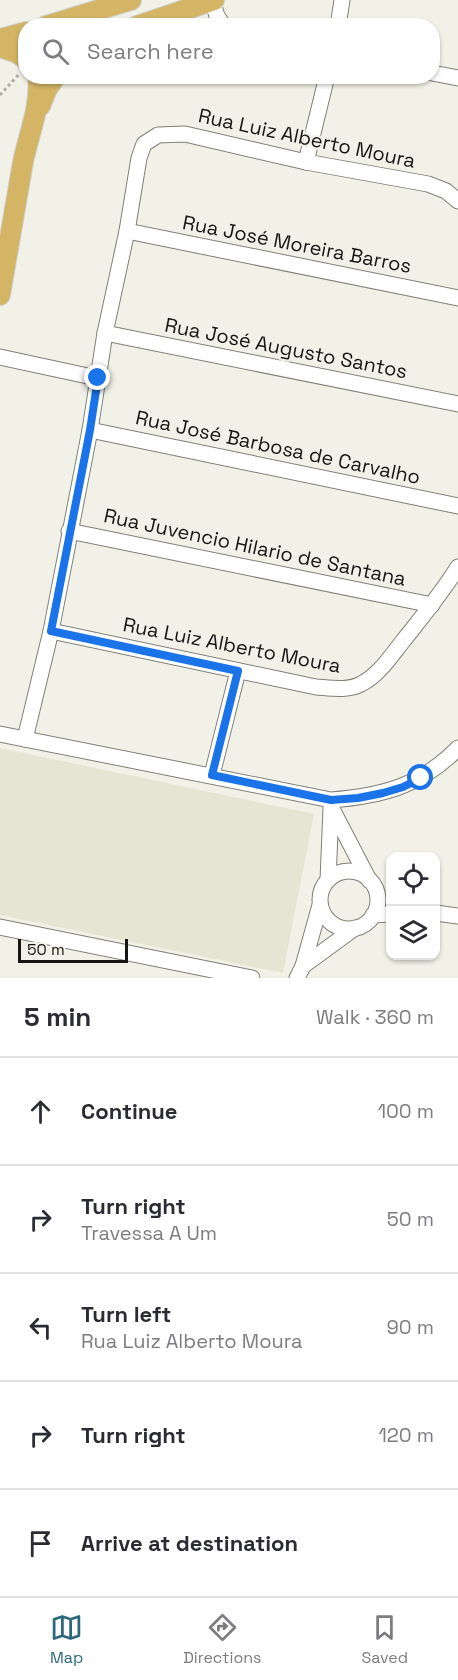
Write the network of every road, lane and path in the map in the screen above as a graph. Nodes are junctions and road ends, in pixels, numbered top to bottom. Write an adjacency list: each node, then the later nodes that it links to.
1 (131, 0): 4 (main road)
2 (213, 0): 5 (main road); 6 (street)
3 (342, 0): 7 (street)
4 (72, 18)
5 (165, 18)
6 (218, 18)
7 (339, 18)
8 (18, 34): 9 (main road)
9 (0, 39)
10 (0, 47): 11 (main road)
11 (18, 54)
12 (440, 75): 14 (street)
13 (18, 76): 18 (path)
14 (458, 78)
15 (39, 84): 19 (main road)
16 (50, 84): 19 (main road)
17 (325, 84): 20 (street)
18 (0, 95)
19 (36, 114): 23 (main road)
20 (306, 162): 21 (street, Rua Luiz Alberto Moura); 22 (street, Rua Luiz Alberto Moura)
21 (458, 201)
22 (127, 231): 24 (street, Rua José Moreira Barros); 25 (street)
23 (0, 295)
24 (458, 298)
25 (105, 333): 27 (street); 28 (street, Rua José Augusto Santos)
26 (0, 357): 27 (street)
27 (98, 378): 29 (street)
28 (458, 404)
29 (90, 430): 30 (street, Rua José Barbosa de Carvalho); 31 (street)
30 (458, 506)
31 (69, 531): 33 (street, Rua Juvencio Hilario de Santana); 34 (street)
32 (458, 567): 33 (street, Rua Luiz Alberto Moura)
33 (432, 605): 35 (street, Rua Luiz Alberto Moura)
34 (51, 631): 35 (street, Rua Luiz Alberto Moura); 37 (street)
35 (238, 671): 39 (street)
36 (0, 734): 37 (street)
37 (25, 739): 39 (street)
38 (458, 748): 40 (street)
39 (212, 775): 40 (street)
40 (331, 803): 41 (street); 42 (street)
41 (328, 880): 42 (street); 44 (street)
42 (372, 884): 43 (street); 47 (street)
43 (386, 893)
44 (320, 905): 50 (street); 52 (street)
45 (386, 914): 47 (street)
46 (440, 914): 48 (street)
47 (373, 915): 50 (street)
48 (458, 916)
49 (0, 927): 51 (street)
50 (355, 928): 52 (street)
51 (176, 963): 53 (street); 54 (street)
52 (300, 972)
53 (173, 978)
54 (252, 978)

